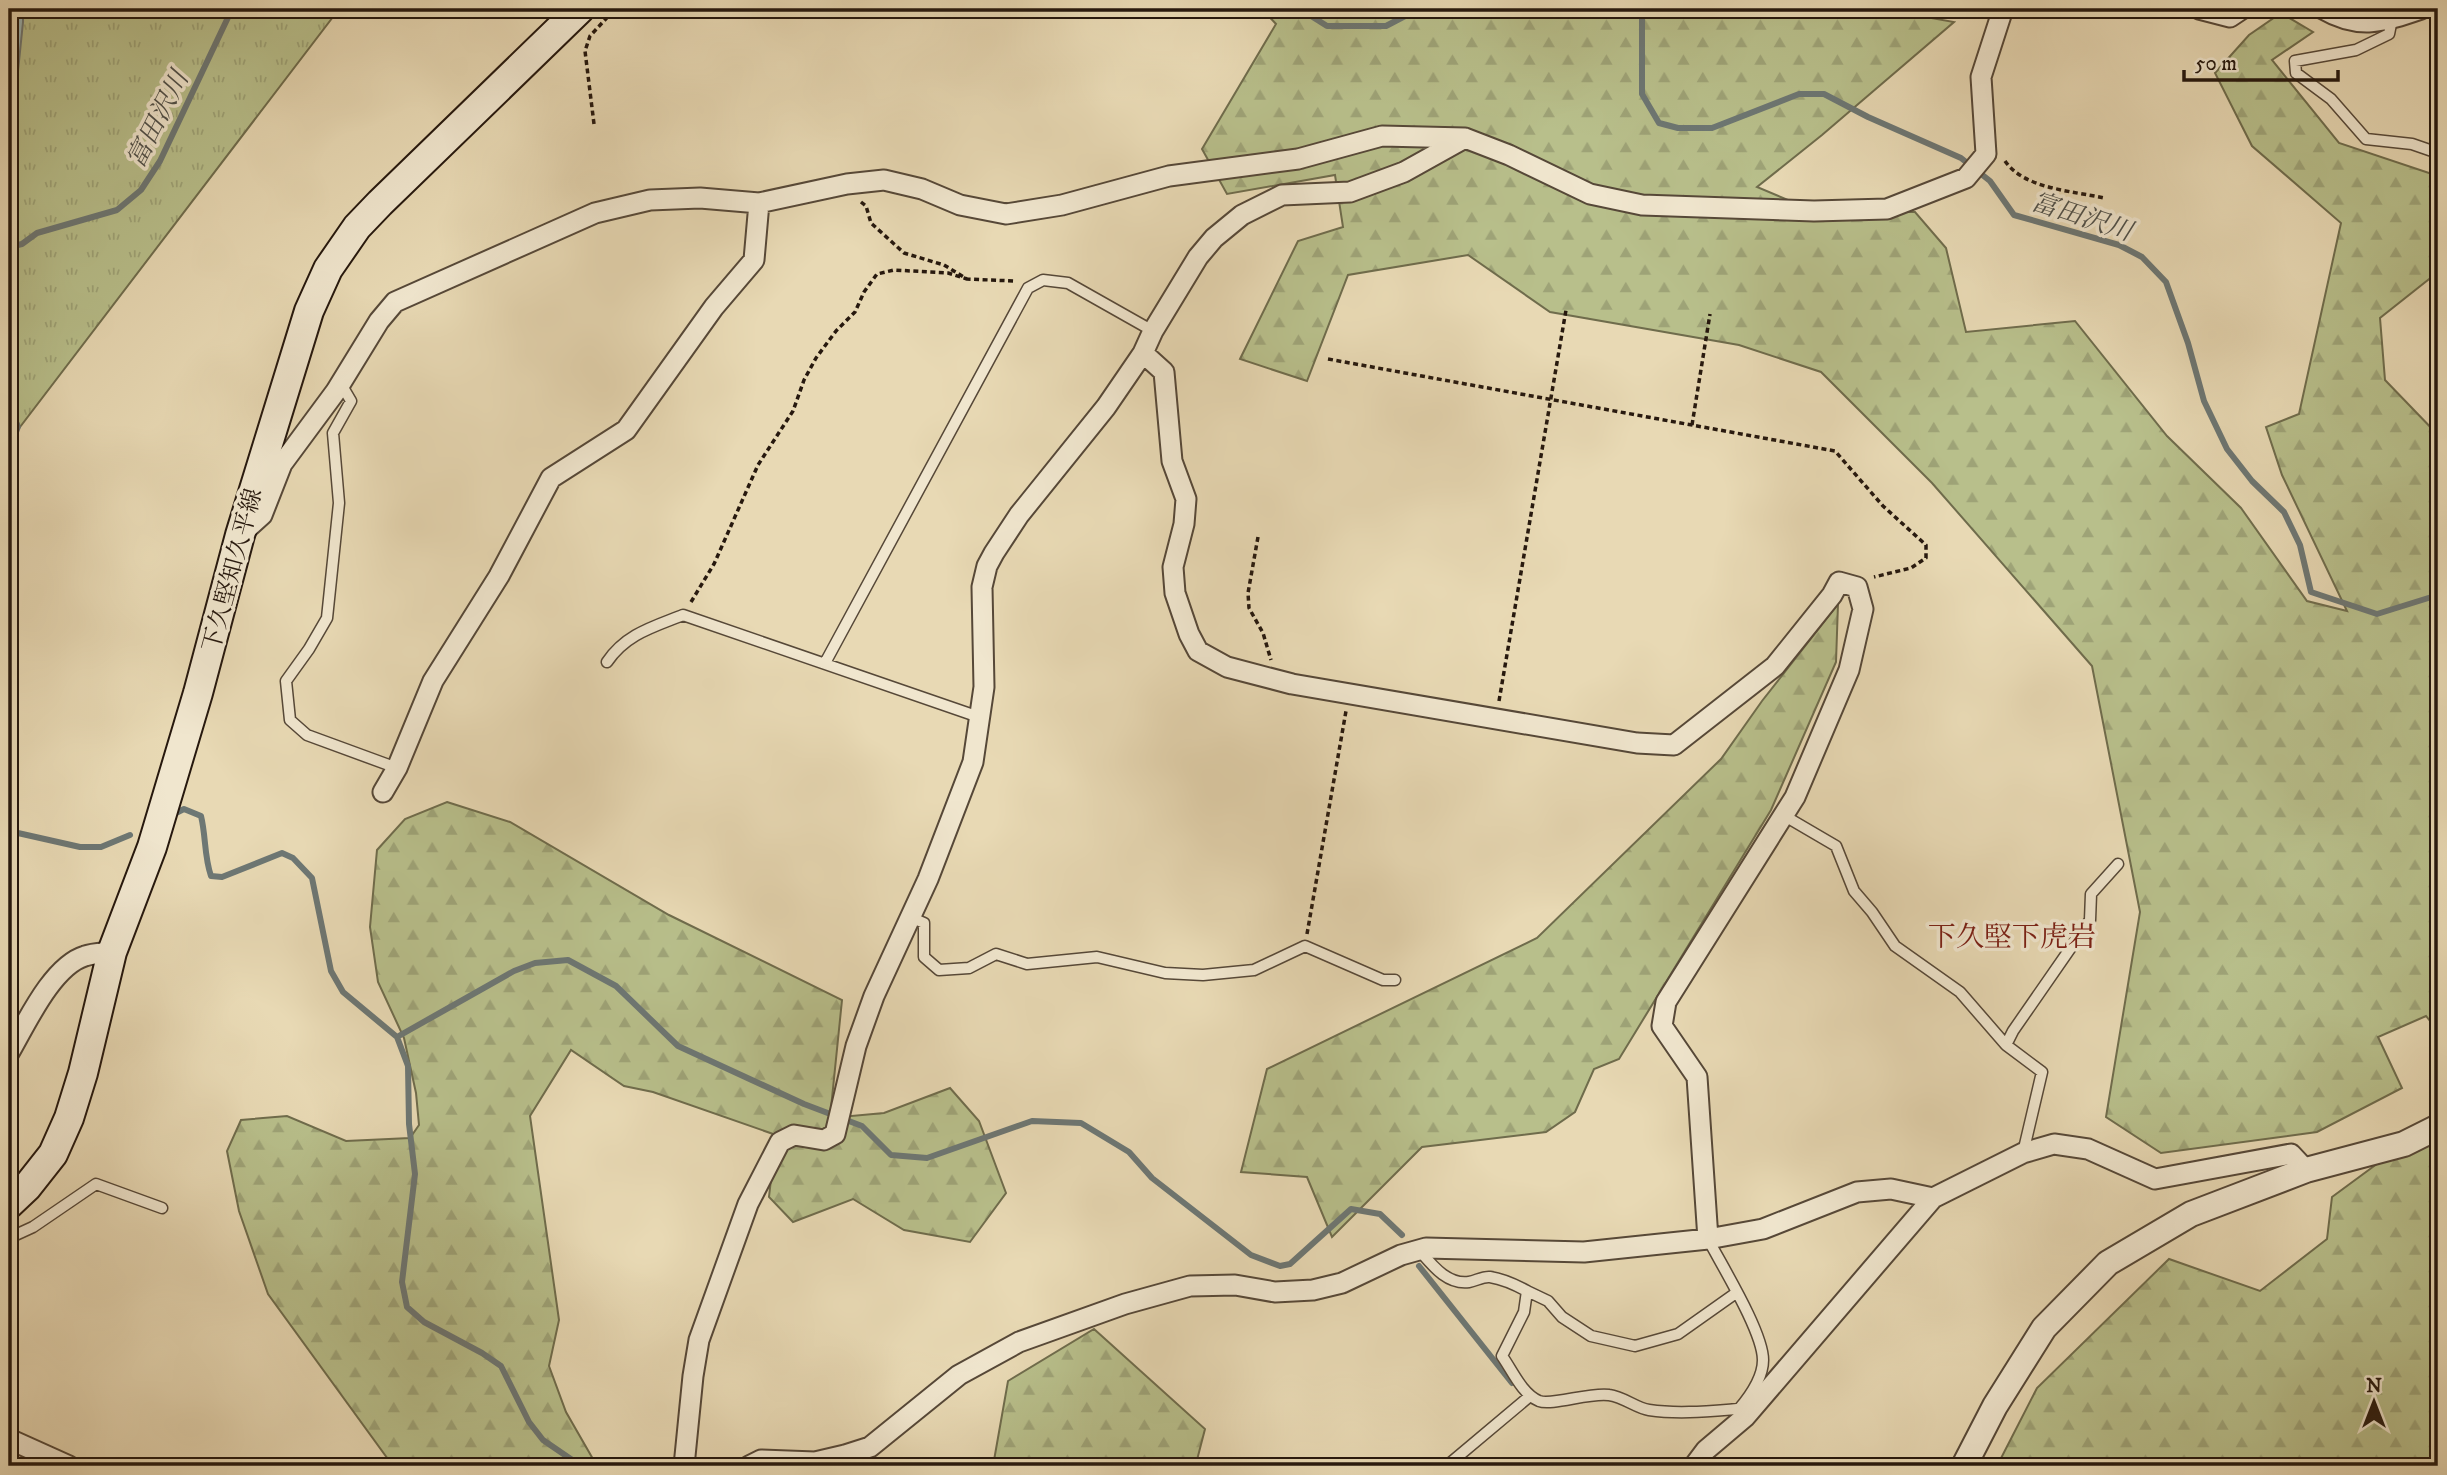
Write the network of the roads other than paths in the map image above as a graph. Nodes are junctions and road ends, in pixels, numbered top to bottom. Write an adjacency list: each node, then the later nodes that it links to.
1 (580, 9): 14 (main road, 下久堅知久平線)
2 (2003, 9): 8 (street)
3 (2199, 9): 4 (street)
4 (2242, 9)
5 (2323, 9): 7 (street)
6 (2421, 9): 7 (street)
7 (2392, 19): 9 (lane)
8 (1465, 138): 10 (street); 11 (street)
9 (2438, 153)
10 (759, 203): 13 (street); 18 (street)
11 (1153, 331): 12 (street); 16 (lane)
12 (1143, 353): 17 (street); 20 (street)
13 (341, 383): 14 (street); 18 (lane)
14 (240, 535): 23 (main road, 下久堅知久平線)
15 (607, 662): 16 (lane)
16 (825, 663): 17 (lane)
17 (979, 717): 22 (street)
18 (397, 768): 19 (street)
19 (383, 792)
20 (1783, 815): 25 (lane); 34 (street)
21 (2118, 864): 25 (lane)
22 (910, 917): 24 (lane); 43 (street)
23 (112, 952): 26 (street); 31 (main road, 下久堅知久平線)
24 (1395, 980)
25 (2007, 1045): 28 (lane)
26 (9, 1053)
27 (2438, 1127): 29 (street)
28 (2023, 1153): 29 (street); 30 (street)
29 (2306, 1170): 47 (street)
30 (1933, 1198): 34 (street); 39 (street)
31 (9, 1204)
32 (162, 1209): 33 (lane)
33 (9, 1238)
34 (1708, 1238): 35 (street); 37 (lane)
35 (1419, 1250): 36 (lane); 44 (street)
36 (1527, 1291): 37 (lane); 38 (lane)
37 (1736, 1293): 39 (lane)
38 (1530, 1396): 39 (lane); 45 (lane)
39 (1746, 1408): 46 (street)
40 (9, 1439): 41 (street)
41 (32, 1458): 42 (street)
42 (69, 1466)
43 (684, 1466)
44 (749, 1466)
45 (1439, 1466)
46 (1694, 1466)
47 (1964, 1466)

